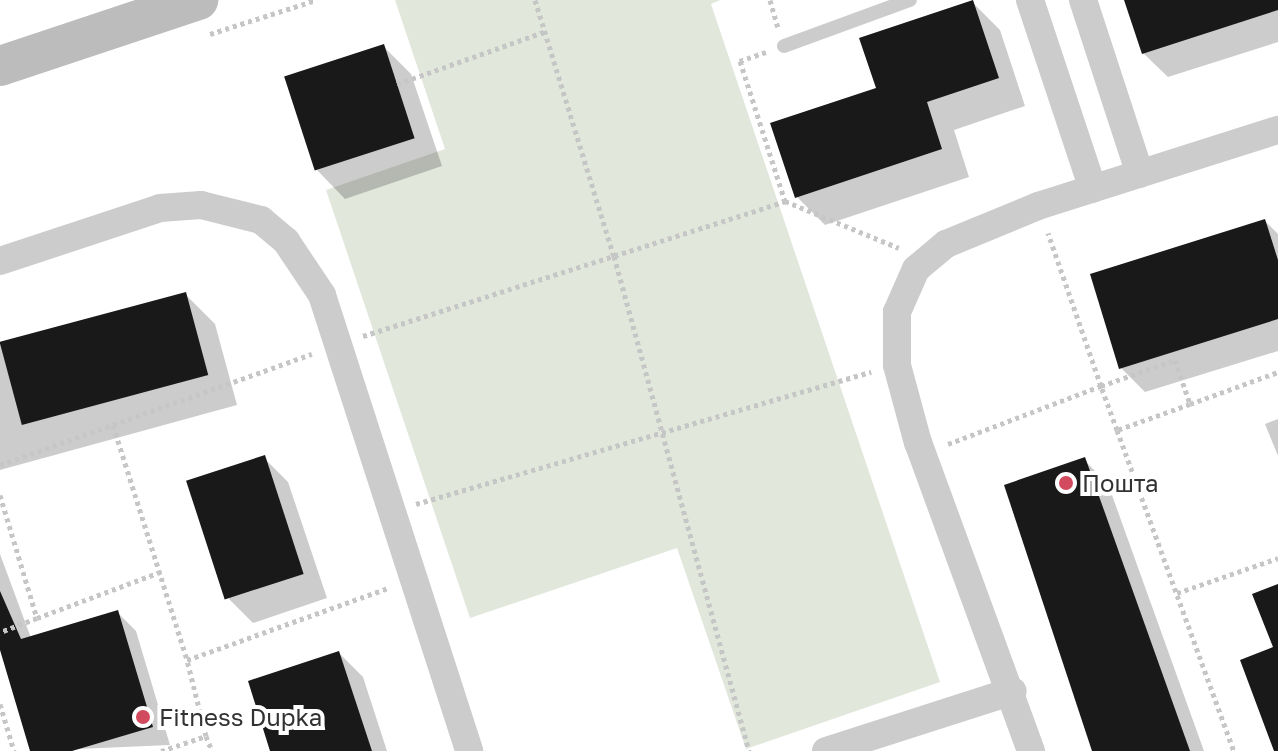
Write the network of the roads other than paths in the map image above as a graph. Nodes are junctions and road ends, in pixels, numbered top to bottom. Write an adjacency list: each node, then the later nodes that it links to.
1 (198, 0): 6 (street)
2 (910, 0): 5 (lane)
3 (1030, 0): 9 (street)
4 (1083, 0): 8 (street)
5 (784, 46)
6 (0, 66)
7 (1278, 130): 8 (street)
8 (1140, 174): 9 (street)
9 (1093, 189): 11 (street)
10 (0, 261): 12 (street)
11 (1013, 691): 13 (street); 14 (street)
12 (469, 751)
13 (826, 751)
14 (1031, 751)

